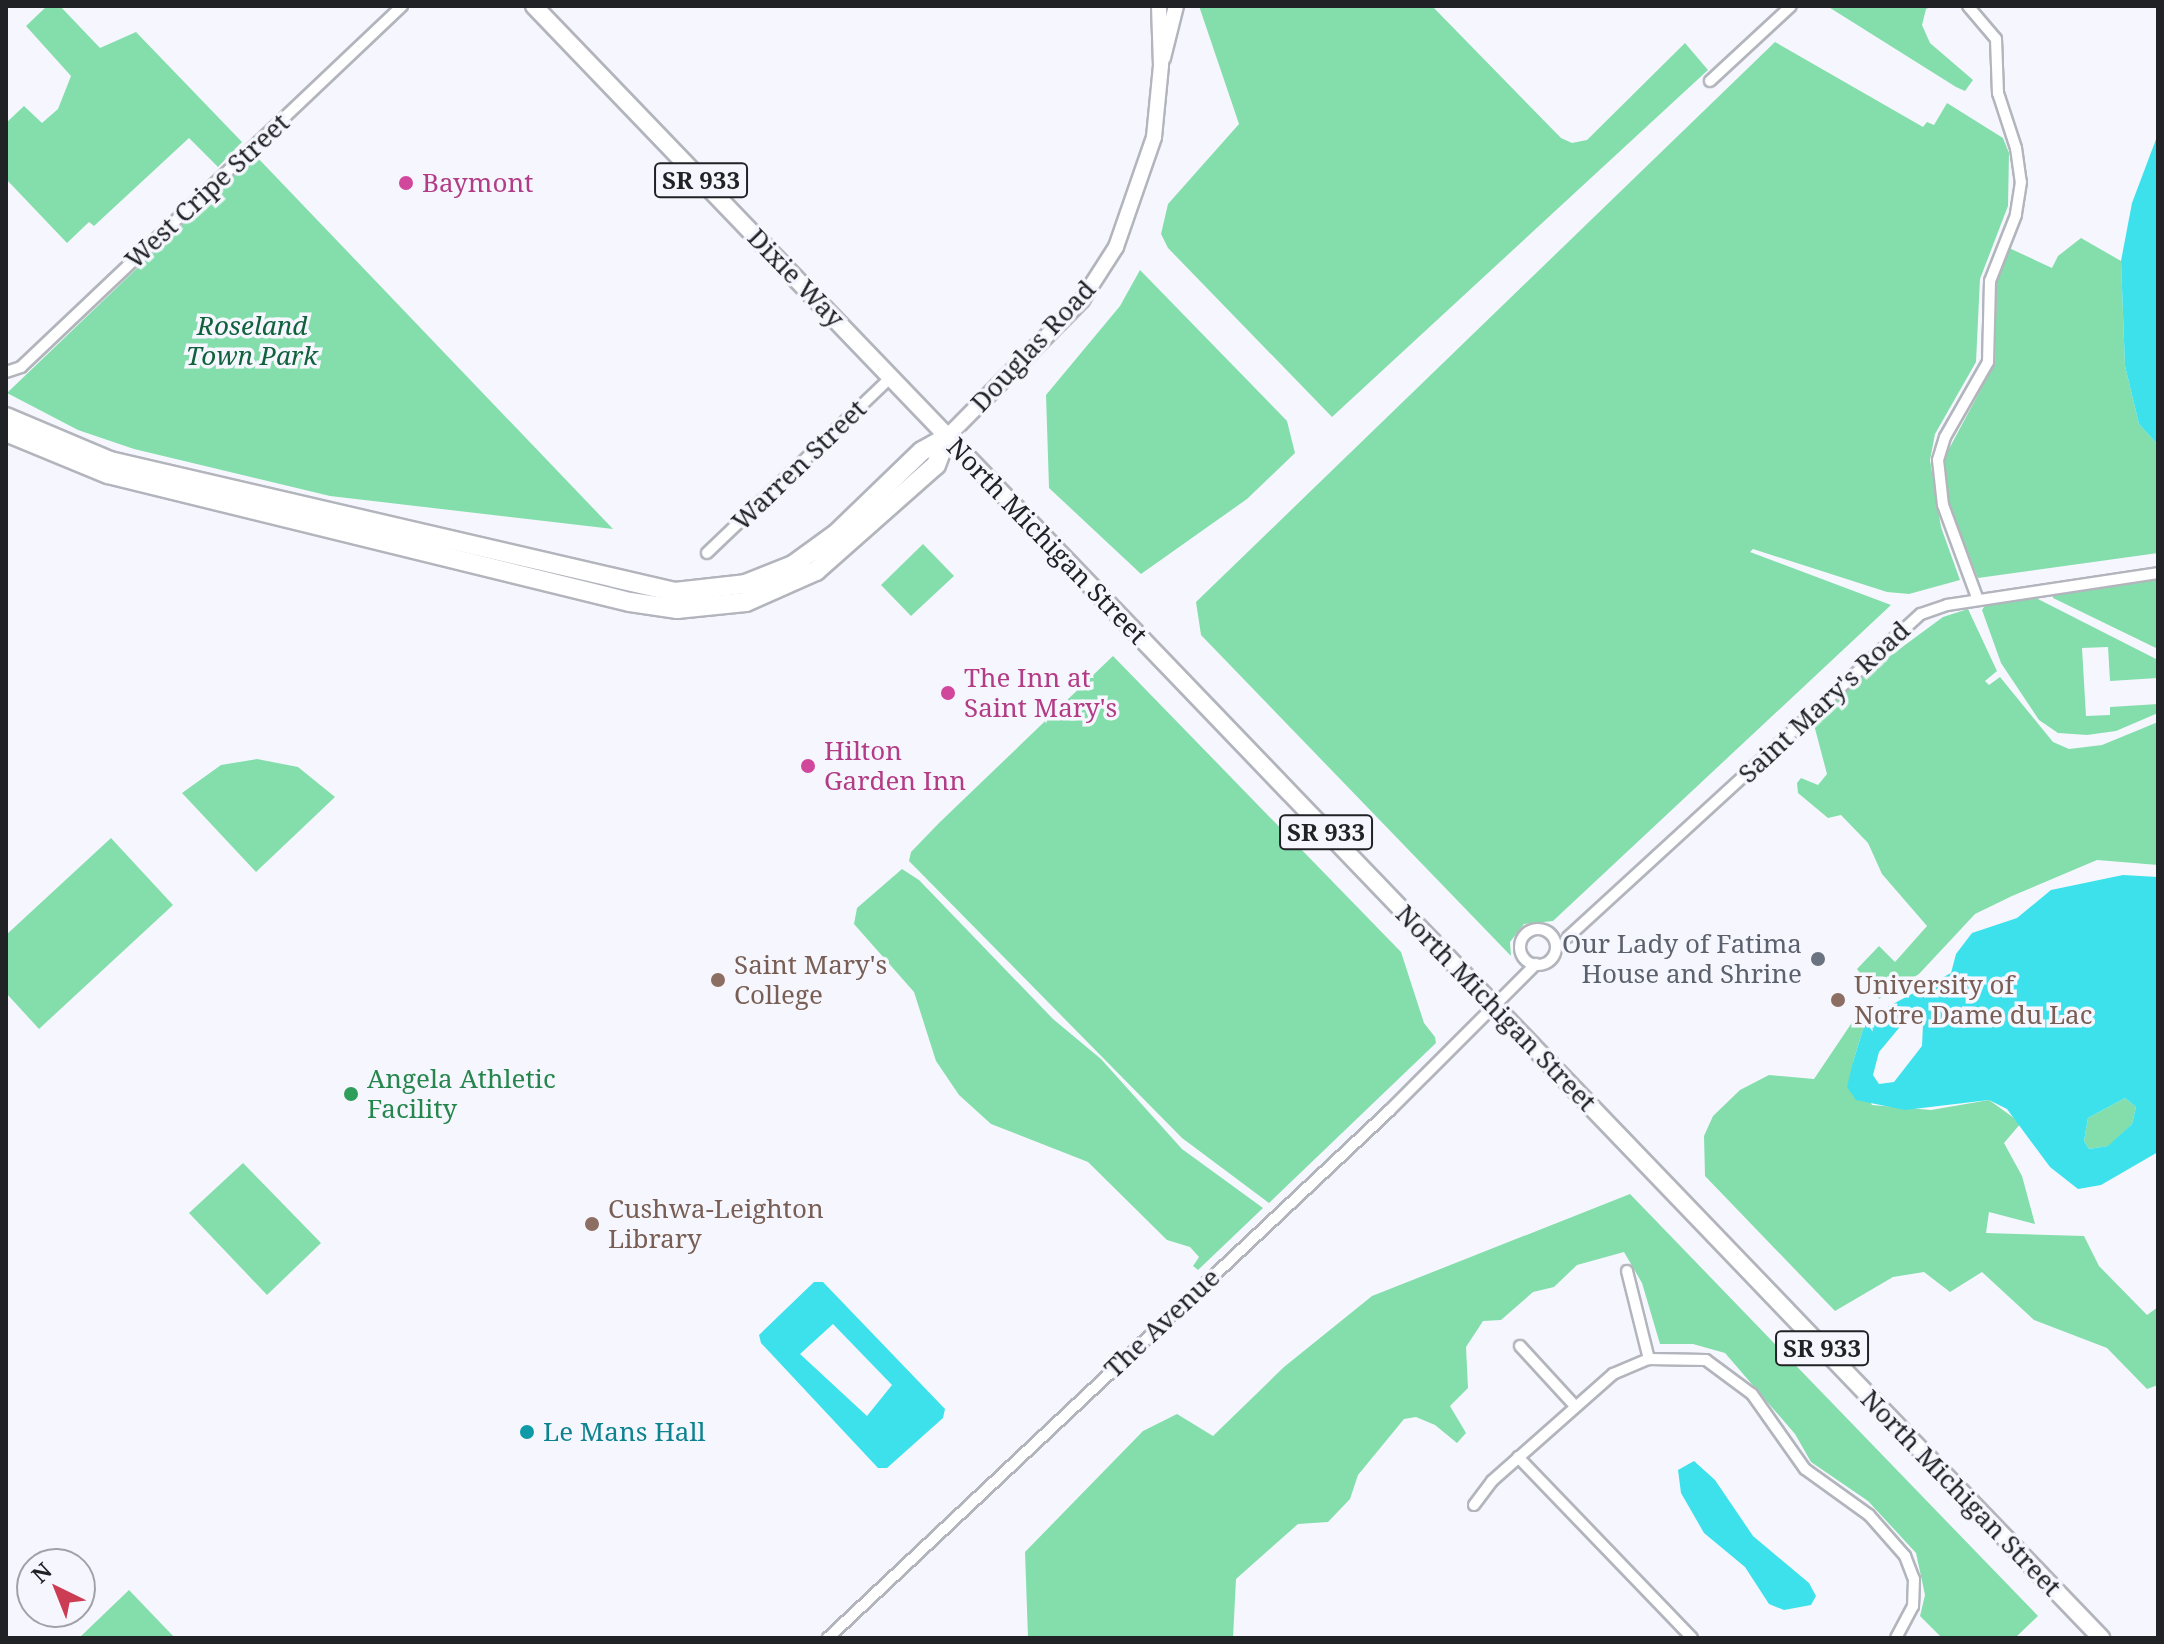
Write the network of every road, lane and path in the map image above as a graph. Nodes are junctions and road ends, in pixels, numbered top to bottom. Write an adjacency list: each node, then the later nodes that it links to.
1 (402, 6): 9 (street, West Cripe Street)
2 (534, 6): 10 (main road, Dixie Way / SR 933)
3 (1159, 6): 7 (street, Douglas Road)
4 (1176, 6): 7 (street, Douglas Road)
5 (1791, 6): 8 (street)
6 (1968, 6): 16 (street)
7 (1161, 66): 13 (street, Douglas Road)
8 (1710, 81)
9 (8, 372)
10 (890, 378): 13 (main road, North Michigan Street / SR 933); 14 (street, Warren Street)
11 (6, 417): 13 (highway)
12 (6, 432): 13 (highway)
13 (947, 437): 19 (main road, North Michigan Street / SR 933)
14 (707, 553)
15 (2158, 573): 16 (street, Saint Mary's Road)
16 (1978, 600): 17 (street, Saint Mary's Road)
17 (1556, 946): 18 (street, Saint Mary's Road); 18 (street)
18 (1536, 964): 19 (street, Saint Mary's Road)
19 (1495, 1007): 26 (street, The Avenue); 29 (main road, North Michigan Street / SR 933)
20 (1627, 1271): 22 (street)
21 (1520, 1346): 23 (street)
22 (1649, 1359): 23 (street); 28 (street)
23 (1574, 1405): 24 (street)
24 (1518, 1457): 25 (street); 27 (street)
25 (1474, 1505)
26 (828, 1638)
27 (1692, 1638)
28 (1896, 1638)
29 (2101, 1638)

